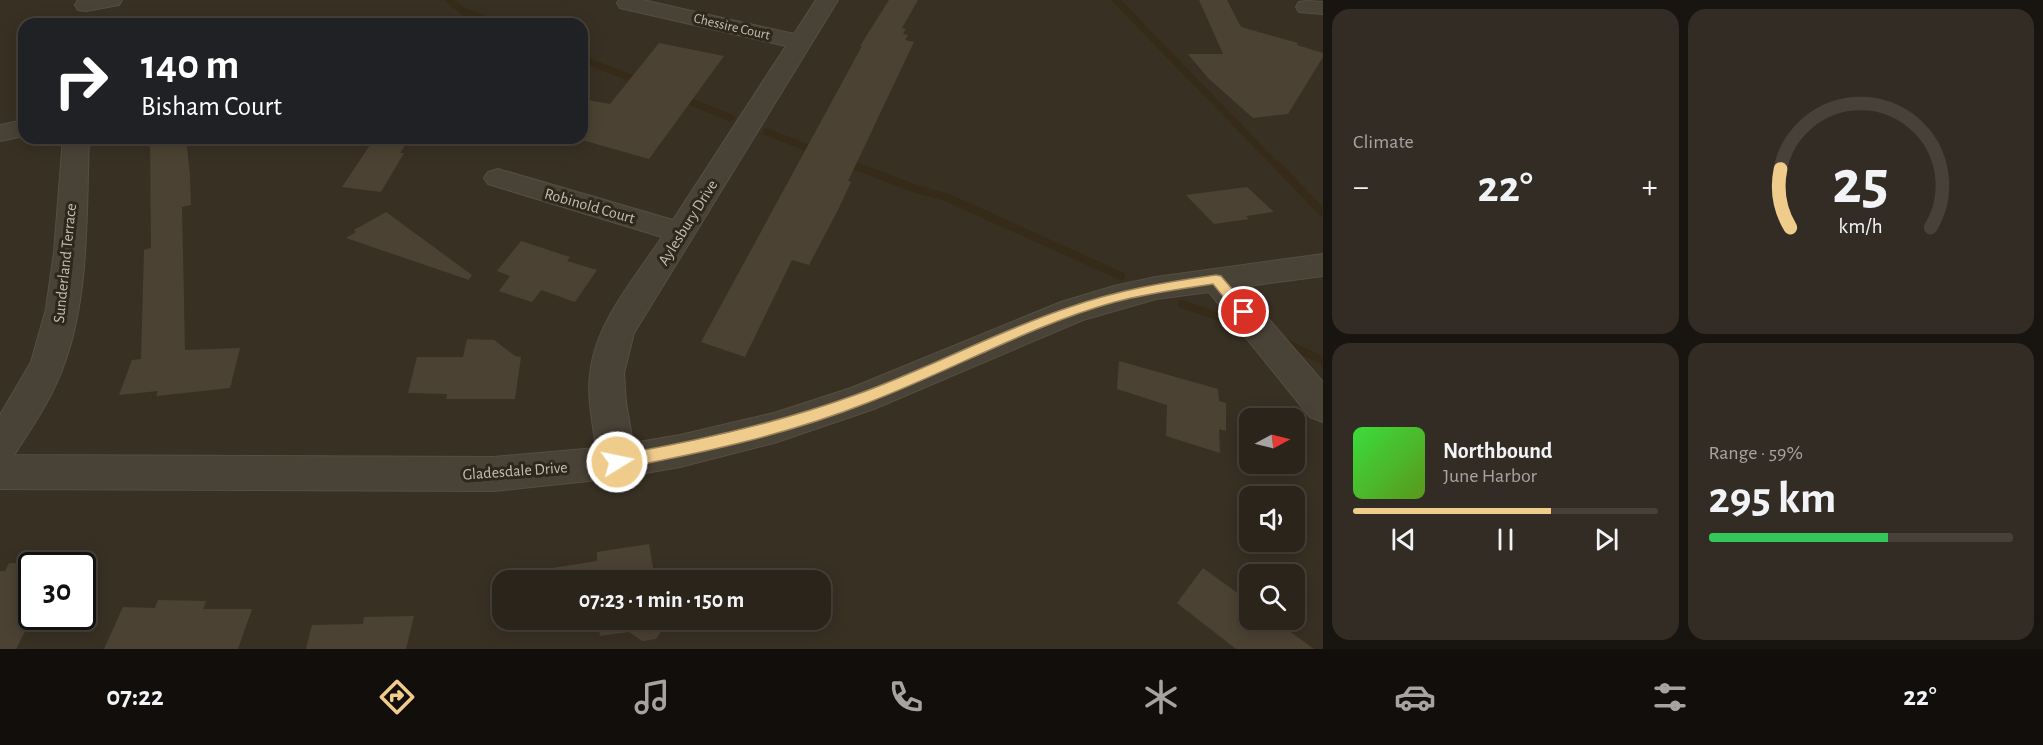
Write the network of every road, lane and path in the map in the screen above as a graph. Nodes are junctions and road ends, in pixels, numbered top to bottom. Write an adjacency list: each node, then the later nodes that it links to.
1 (111, 0): 4 (street)
2 (827, 0): 5 (street, Aylesbury Drive)
3 (628, 3): 5 (street, Chessire Court)
4 (86, 10)
5 (800, 42): 10 (street, Aylesbury Drive)
6 (18, 129): 7 (street)
7 (0, 133)
8 (76, 144): 14 (street, Sunderland Terrace)
9 (498, 178): 10 (street, Robinold Court)
10 (681, 232): 15 (street, Aylesbury Drive)
11 (1323, 265): 12 (street, Gladesdale Drive)
12 (1216, 279): 13 (street); 15 (street, Gladesdale Drive)
13 (1323, 407)
14 (0, 446)
15 (617, 462): 16 (street, Gladesdale Drive)
16 (0, 472)

